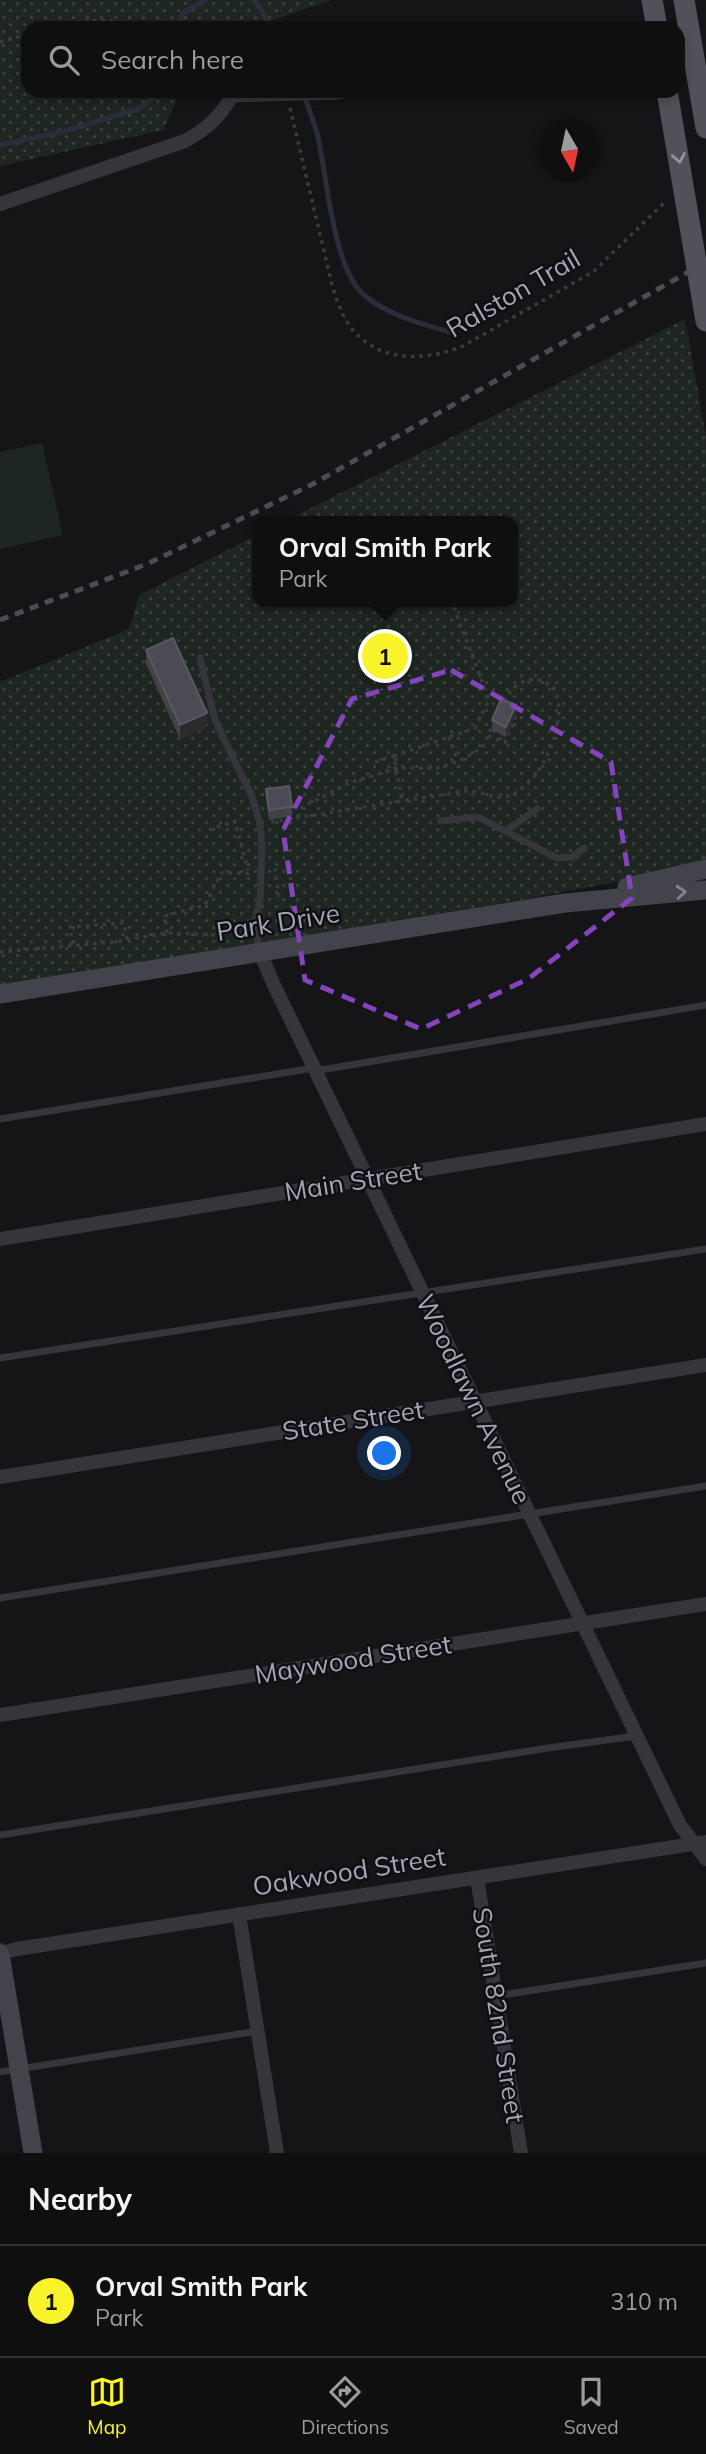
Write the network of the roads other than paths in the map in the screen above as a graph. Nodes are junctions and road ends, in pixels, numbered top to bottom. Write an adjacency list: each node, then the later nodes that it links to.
1 (652, 0): 3 (main road)
2 (684, 0): 7 (main road)
3 (656, 21)
4 (276, 98): 6 (lane)
5 (668, 98): 9 (main road, one-way to 9, bridge)
6 (230, 99): 8 (street)
7 (706, 128)
8 (0, 204)
9 (706, 321)
10 (200, 658): 18 (lane)
11 (537, 809): 13 (lane)
12 (441, 821): 13 (lane)
13 (506, 831): 14 (lane)
14 (584, 848)
15 (706, 869): 17 (street, Park Drive)
16 (706, 890): 17 (street, Park Drive, one-way to 16)
17 (565, 903): 18 (street, Park Drive)
18 (260, 952): 19 (street, Park Drive); 21 (street, Woodlawn Avenue)
19 (0, 994)
20 (706, 1005): 21 (lane)
21 (314, 1070): 22 (lane); 24 (street, Woodlawn Avenue)
22 (0, 1119)
23 (706, 1124): 24 (street, Main Street)
24 (367, 1179): 25 (street, Main Street); 27 (street, Woodlawn Avenue)
25 (0, 1239)
26 (706, 1250): 27 (lane)
27 (423, 1294): 28 (lane); 30 (street, Woodlawn Avenue)
28 (0, 1359)
29 (706, 1365): 30 (street, State Street)
30 (475, 1400): 31 (street, State Street); 33 (street, Woodlawn Avenue)
31 (0, 1477)
32 (706, 1486): 33 (lane)
33 (530, 1514): 34 (lane); 36 (street, Woodlawn Avenue)
34 (0, 1598)
35 (706, 1604): 36 (street, Maywood Street)
36 (583, 1623): 37 (street, Maywood Street); 38 (street, Woodlawn Avenue)
37 (0, 1714)
38 (637, 1735): 39 (lane); 40 (street, Woodlawn Avenue)
39 (0, 1835)
40 (700, 1843): 41 (street, Woodlawn Avenue); 42 (street, Oakwood Street)
41 (706, 1859)
42 (477, 1878): 43 (street, Oakwood Street); 46 (street, South 82nd Street)
43 (239, 1914): 44 (street, Oakwood Street); 47 (street)
44 (0, 1952): 48 (street)
45 (706, 1963): 46 (lane)
46 (496, 1996): 51 (street, South 82nd Street)
47 (258, 2031): 48 (lane); 50 (street)
48 (10, 2070): 49 (street)
49 (33, 2153)
50 (277, 2153)
51 (521, 2153)

